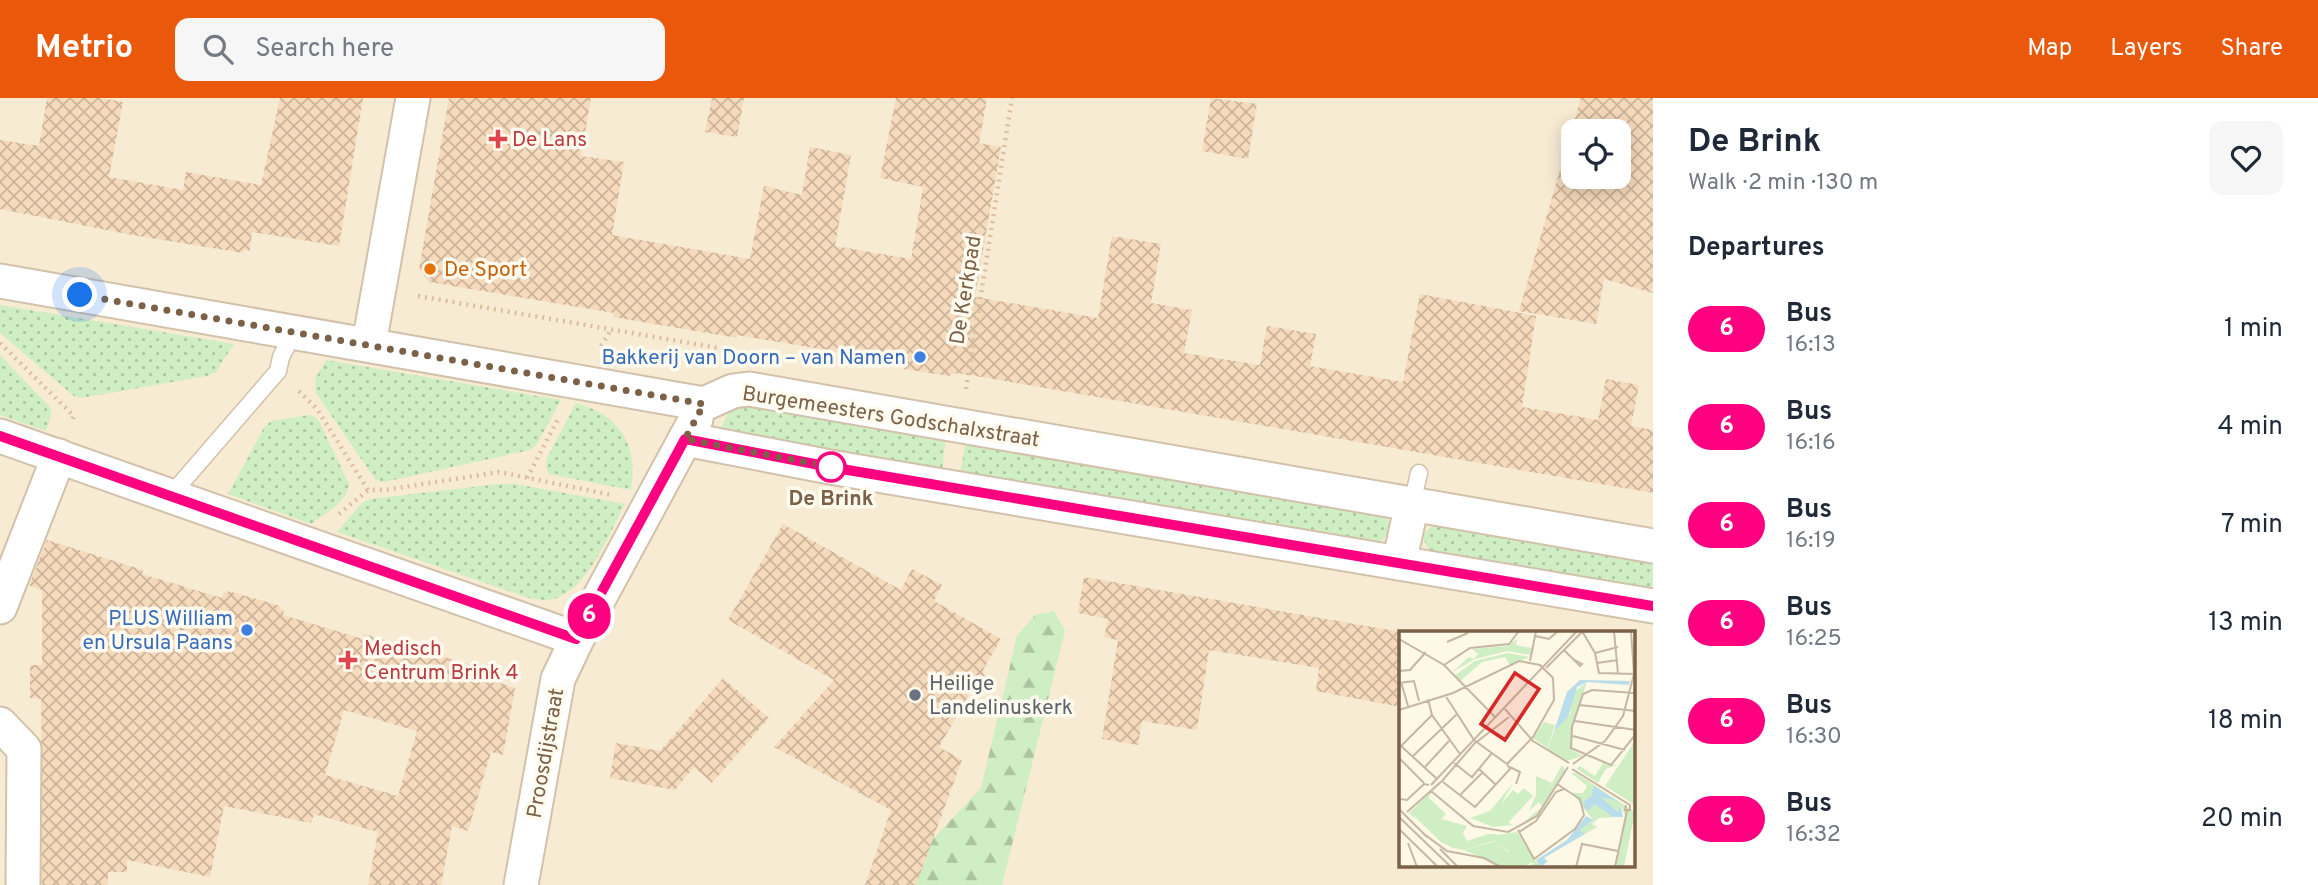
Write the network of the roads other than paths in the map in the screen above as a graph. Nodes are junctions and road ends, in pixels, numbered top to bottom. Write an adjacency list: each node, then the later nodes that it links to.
1 (413, 98): 4 (street)
2 (0, 281): 3 (street)
3 (294, 332): 4 (street); 10 (lane)
4 (369, 344): 5 (street)
5 (704, 404): 7 (street, Proosdijstraat); 9 (street, Burgemeesters Godschalxstraat)
6 (0, 436): 8 (street)
7 (685, 439): 12 (street); 15 (street, Proosdijstraat)
8 (59, 456): 10 (street); 14 (street)
9 (1415, 488): 11 (street, Burgemeesters Godschalxstraat); 12 (street)
10 (170, 496): 15 (street)
11 (1653, 546)
12 (1396, 573): 13 (street)
13 (1653, 606)
14 (0, 607)
15 (576, 639): 18 (street, Proosdijstraat)
16 (0, 724): 17 (street)
17 (23, 885)
18 (521, 885)

